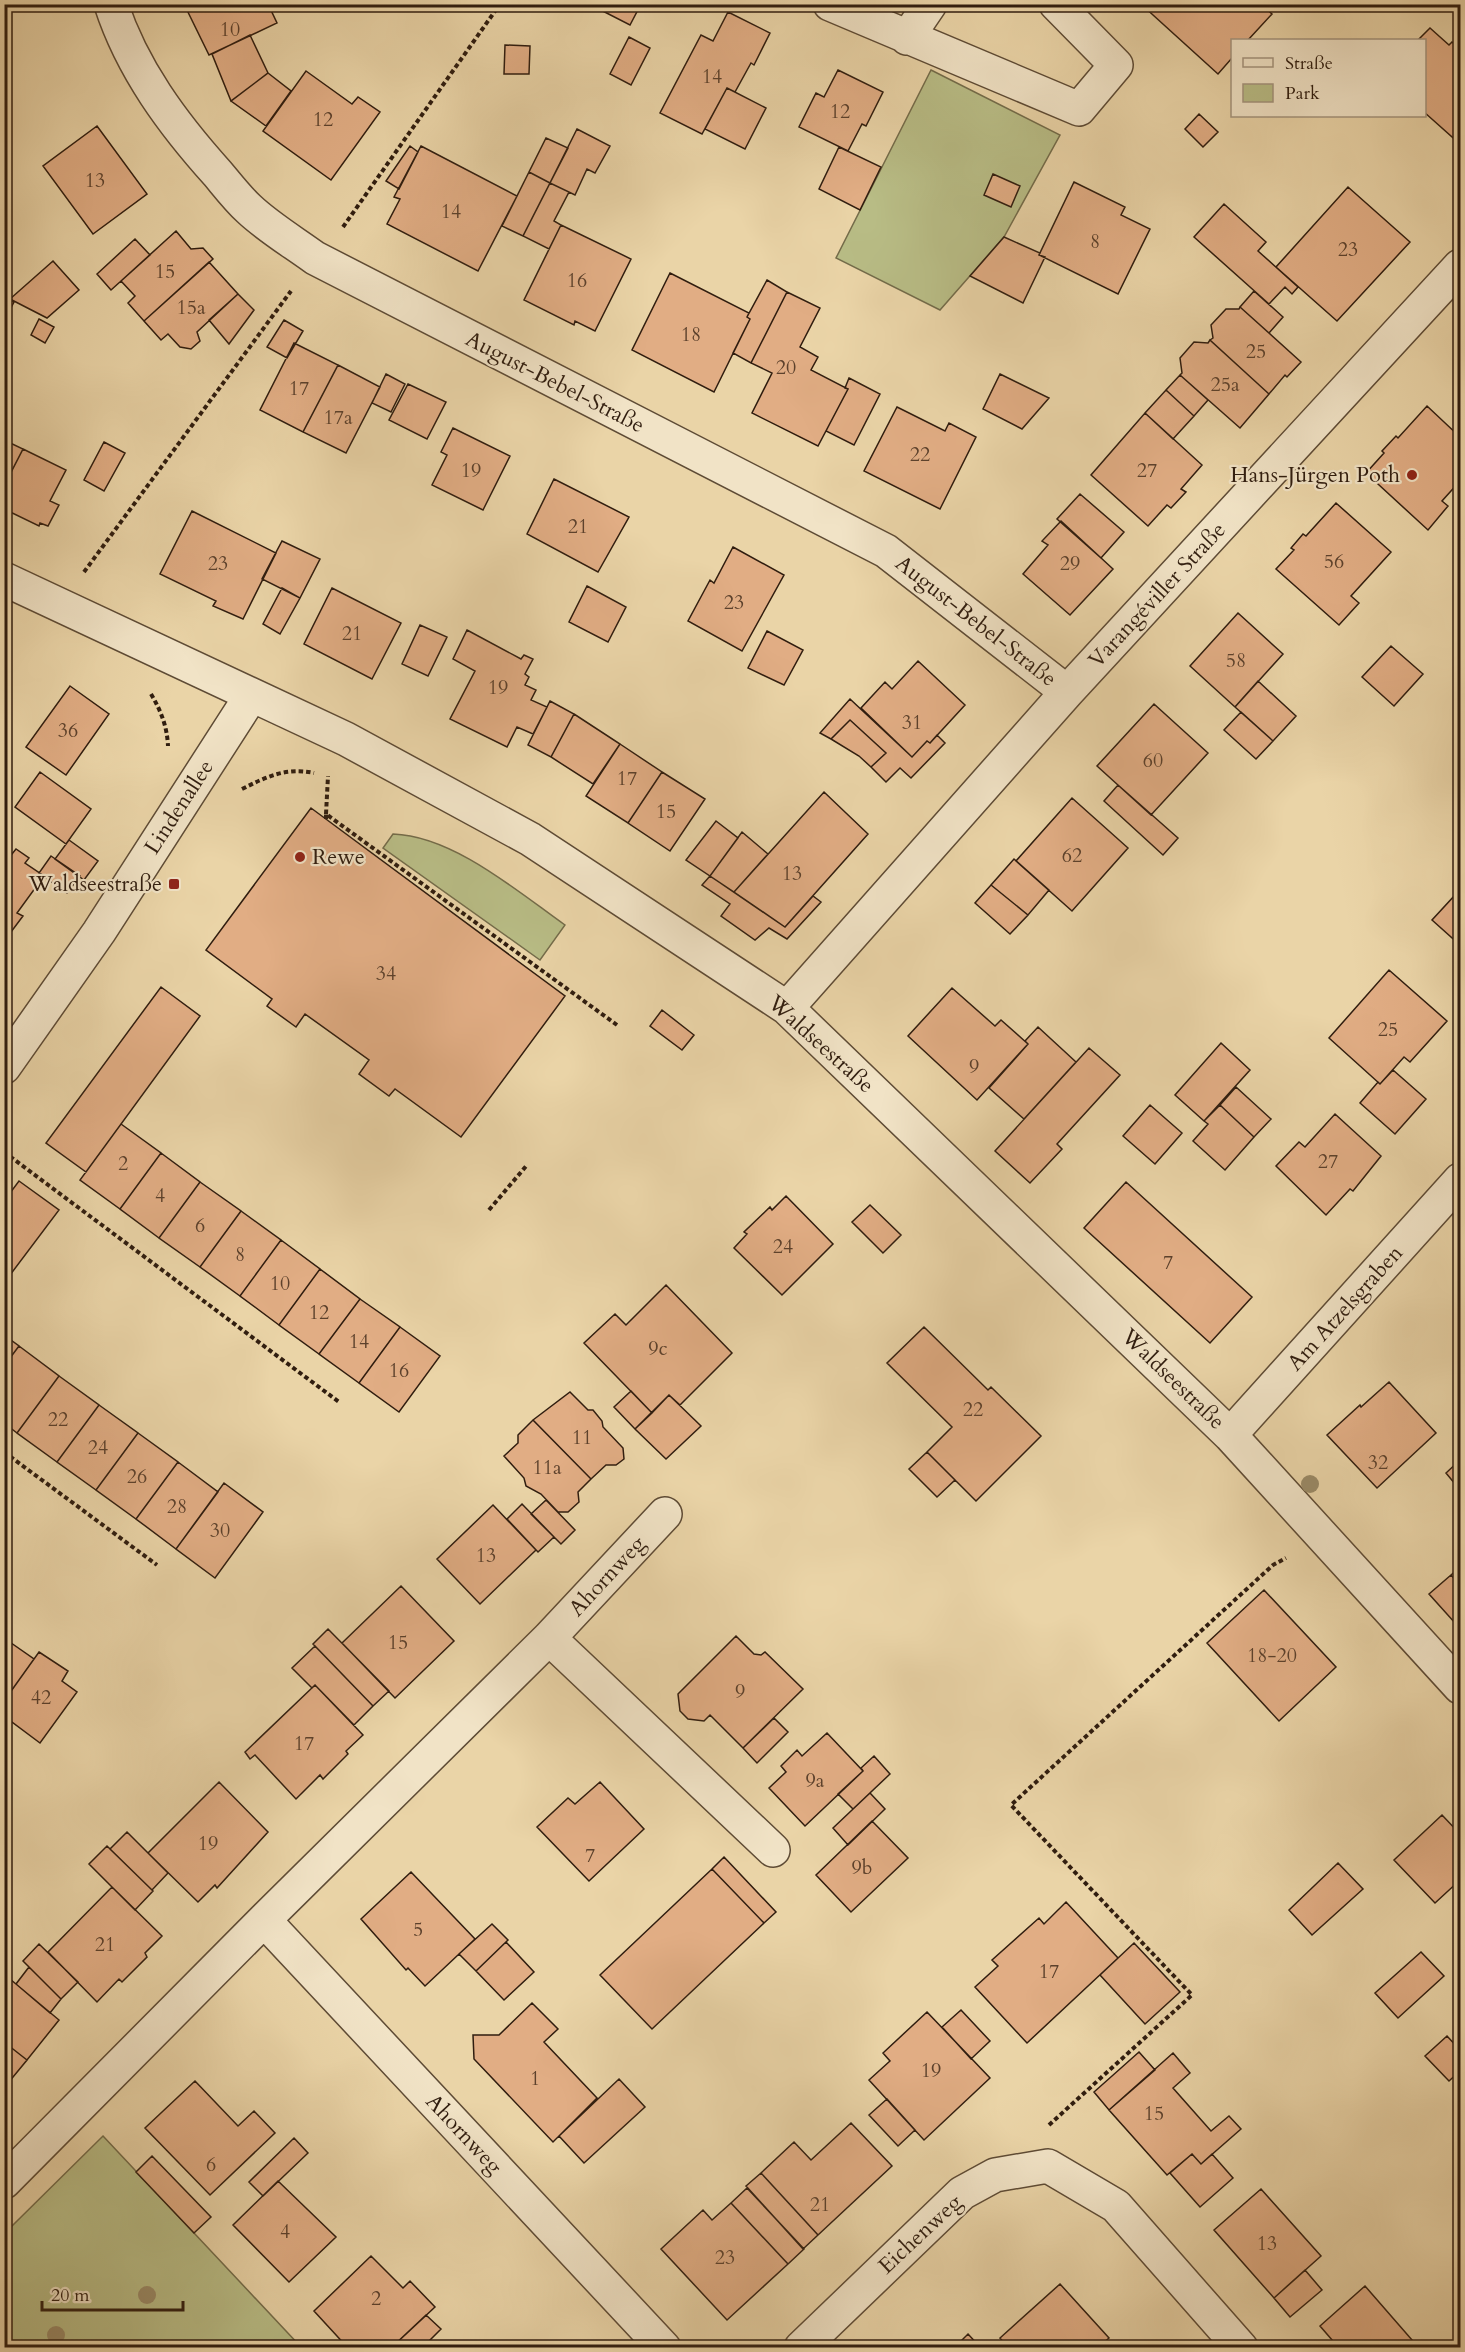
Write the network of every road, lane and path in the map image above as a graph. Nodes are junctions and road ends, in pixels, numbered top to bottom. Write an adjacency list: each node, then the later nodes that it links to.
1 (111, 4): 7 (street, August-Bebel-Straße)
2 (500, 4): 7 (path)
3 (830, 4): 6 (street)
4 (930, 4): 6 (street)
5 (1056, 4): 6 (street)
6 (907, 38)
7 (315, 258): 10 (path); 12 (street, August-Bebel-Straße)
8 (1461, 267): 12 (street, Varangéviller Straße)
9 (4, 579): 10 (street, Waldseestraße)
10 (60, 606): 11 (street, Waldseestraße)
11 (140, 644): 13 (street, Waldseestraße); 16 (path)
12 (1067, 692): 17 (street, Varangéviller Straße)
13 (251, 696): 14 (street, Waldseestraße); 16 (street, Lindenallee)
14 (346, 740): 17 (street, Waldseestraße); 18 (path)
15 (316, 773): 16 (path)
16 (194, 784): 19 (street, Lindenallee)
17 (788, 1008): 25 (street, Waldseestraße)
18 (617, 1025)
19 (4, 1067)
20 (4, 1152): 24 (path)
21 (527, 1165): 23 (path)
22 (1461, 1180): 25 (street, Am Atzelsgraben)
23 (489, 1210)
24 (339, 1402)
25 (1230, 1435): 28 (street, Waldseestraße)
26 (4, 1452): 29 (path)
27 (665, 1514): 30 (street, Ahornweg)
28 (1324, 1539): 31 (street, Waldseestraße); 34 (path)
29 (157, 1565)
30 (549, 1638): 32 (street); 33 (street, Ahornweg)
31 (1461, 1687)
32 (773, 1850)
33 (264, 1920): 35 (street, Ahornweg); 36 (street, Ahornweg)
34 (1047, 2128)
35 (4, 2182)
36 (664, 2348)
37 (801, 2348): 38 (street, Eichenweg)
38 (1241, 2348)

